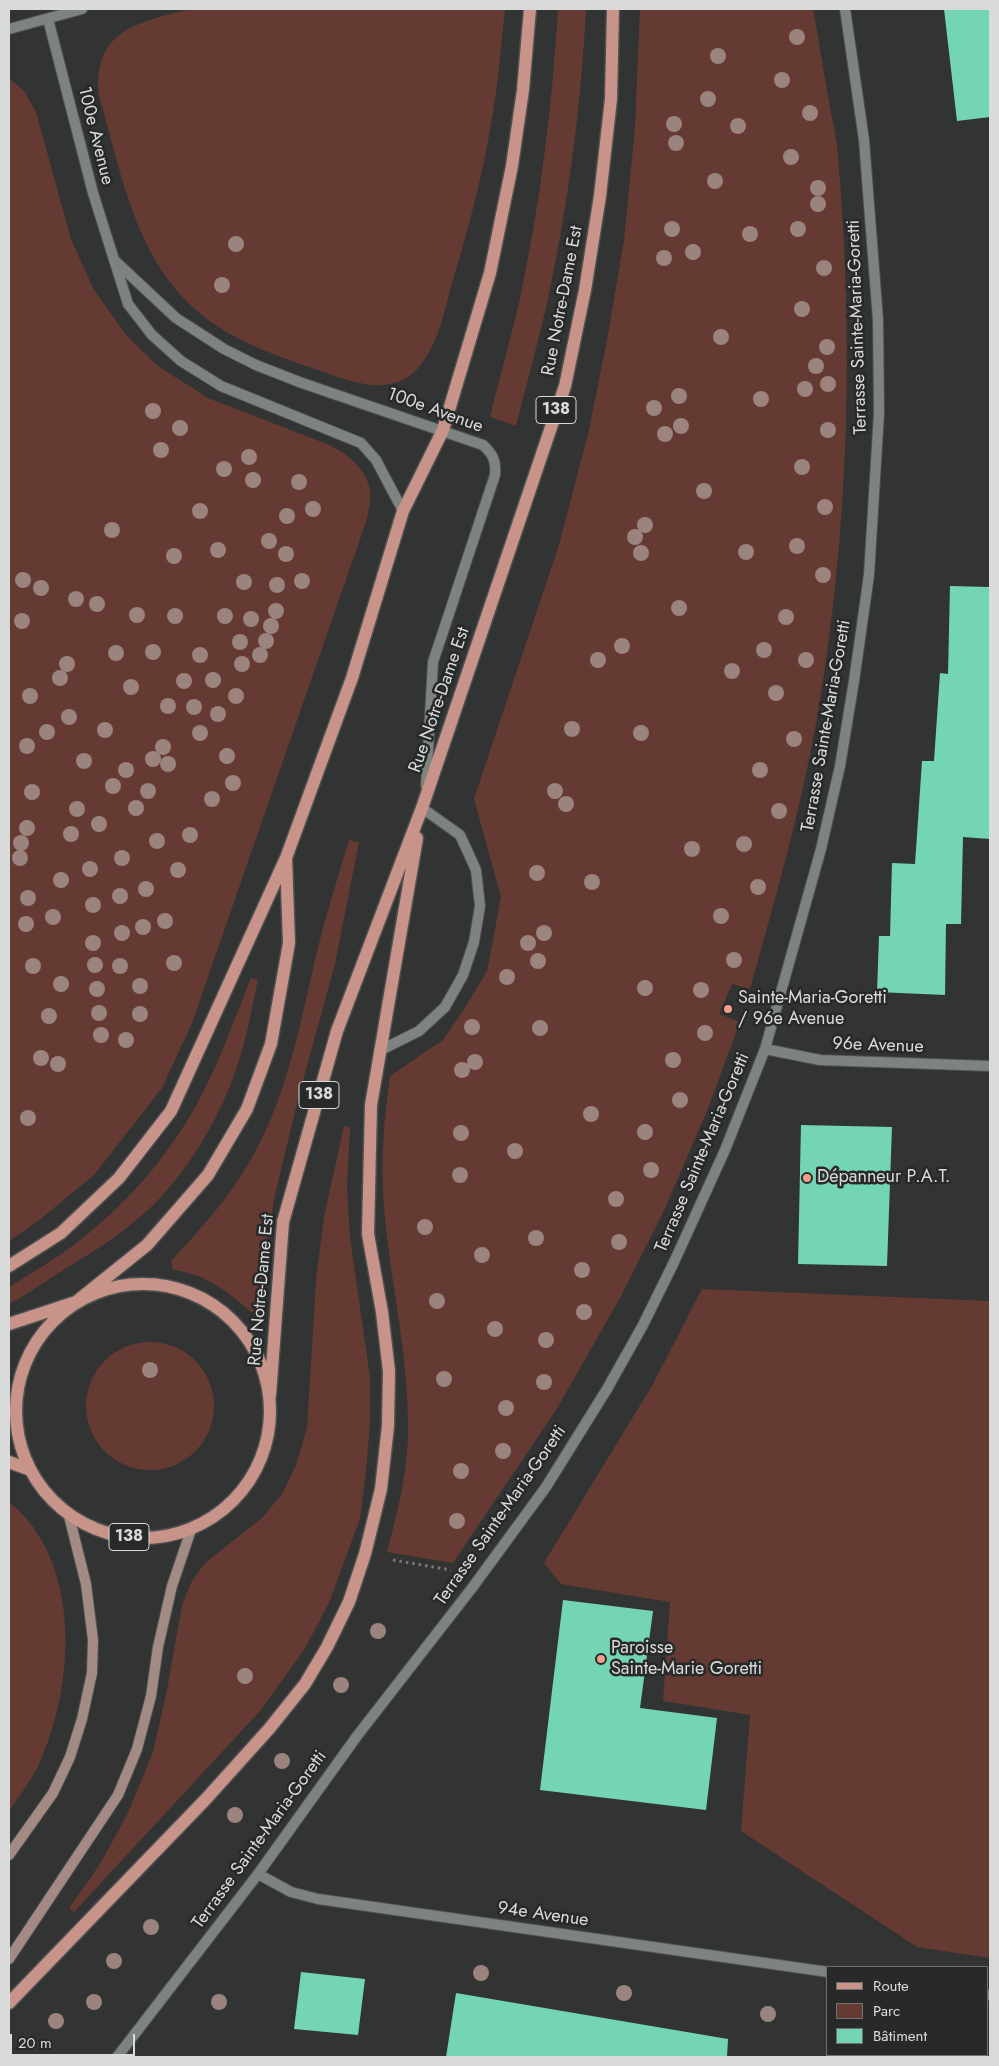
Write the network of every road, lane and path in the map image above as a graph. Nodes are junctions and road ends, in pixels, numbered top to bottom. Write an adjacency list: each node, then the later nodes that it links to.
1 (82, 9): 5 (street)
2 (530, 9): 8 (main road, 138)
3 (613, 9): 10 (main road, Rue Notre-Dame Est / 138)
4 (845, 9): 13 (street, Terrasse Sainte-Maria-Goretti)
5 (48, 19): 6 (street); 7 (street, 100e Avenue)
6 (9, 29)
7 (114, 260): 8 (street, 100e Avenue); 9 (street, 100e Avenue)
8 (443, 430): 9 (main road, 138); 10 (street, 100e Avenue)
9 (403, 511): 12 (main road, 138)
10 (426, 795): 11 (main road, Rue Notre-Dame Est / 138)
11 (422, 808): 14 (main road); 14 (street); 19 (main road, Rue Notre-Dame Est / 138)
12 (286, 858): 16 (main road); 17 (main road, 138)
13 (765, 1048): 15 (street, 96e Avenue); 27 (street, Terrasse Sainte-Maria-Goretti)
14 (379, 1051): 30 (main road)
15 (990, 1066)
16 (9, 1266)
17 (76, 1302): 18 (main road, 138); 19 (main road, 138); 21 (main road, 138)
18 (9, 1324)
19 (270, 1395): 23 (main road, 138)
20 (9, 1462): 21 (main road)
21 (28, 1469): 22 (main road, 138)
22 (69, 1516): 23 (main road, 138); 26 (main road)
23 (191, 1530): 28 (main road)
24 (385, 1559): 25 (path)
25 (451, 1570)
26 (9, 1855)
27 (258, 1874): 29 (street, 94e Avenue); 31 (street, Terrasse Sainte-Maria-Goretti)
28 (9, 1959)
29 (826, 1972)
30 (9, 2003)
31 (116, 2057)

